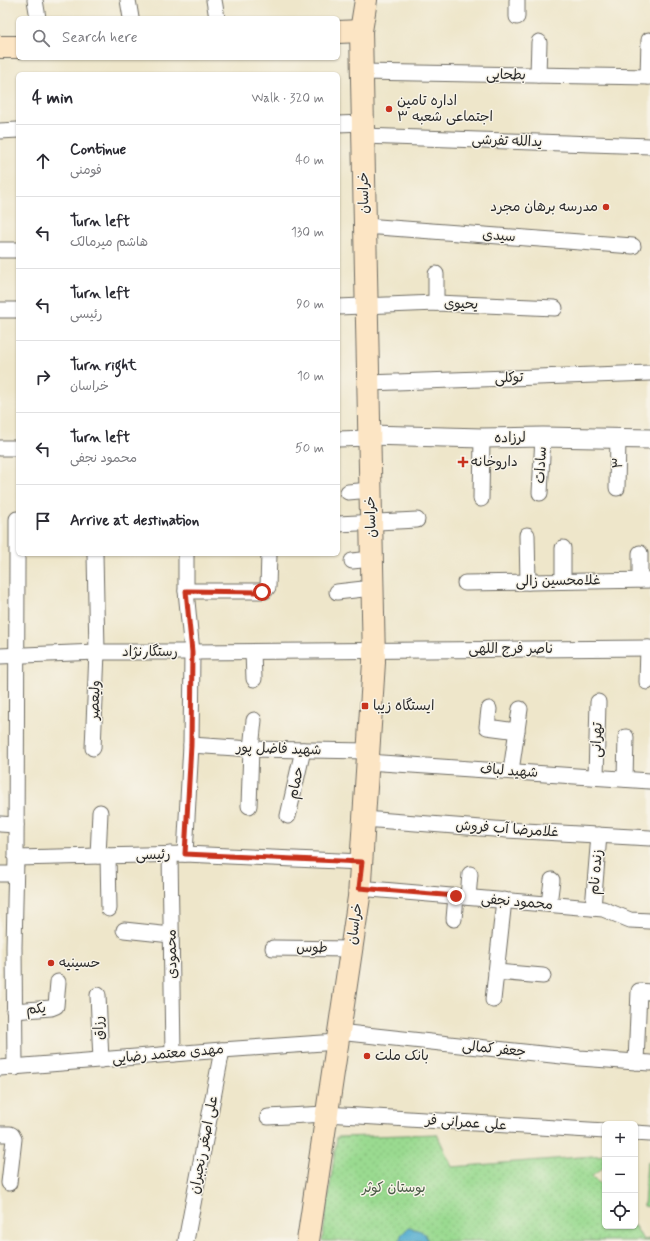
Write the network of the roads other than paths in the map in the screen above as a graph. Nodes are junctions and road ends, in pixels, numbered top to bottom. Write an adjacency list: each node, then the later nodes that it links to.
1 (35, 0): 6 (street)
2 (128, 0): 7 (street)
3 (214, 0): 8 (street)
4 (366, 0): 10 (main road, خراسان)
5 (517, 0): 9 (street)
6 (38, 16)
7 (131, 16)
8 (217, 16)
9 (517, 17)
10 (361, 30): 11 (main road); 16 (main road, خراسان)
11 (340, 32)
12 (649, 40): 18 (street)
13 (539, 42): 17 (street)
14 (0, 47): 15 (main road)
15 (16, 48)
16 (362, 72): 17 (street, بطحایی); 21 (main road, خراسان)
17 (538, 75): 18 (street, بطحایی)
18 (649, 77)
19 (340, 124): 21 (street, یدالله تفرشی)
20 (16, 130): 22 (street)
21 (363, 130): 23 (street, یدالله تفرشی); 24 (main road, خراسان)
22 (0, 131)
23 (650, 146)
24 (365, 226): 25 (street, سیدی); 30 (main road, خراسان)
25 (633, 246)
26 (0, 250): 27 (street)
27 (16, 250)
28 (436, 274): 29 (street)
29 (436, 303): 30 (street, یحیوی); 32 (street, یحیوی)
30 (366, 306): 31 (street, یحیوی); 36 (main road, خراسان)
31 (340, 307)
32 (555, 308)
33 (0, 310): 34 (street)
34 (16, 310)
35 (650, 373): 36 (street, توکلی)
36 (368, 383): 37 (main road, خراسان)
37 (369, 437): 39 (street, لرزاده); 41 (street); 46 (main road, خراسان)
38 (543, 437): 39 (street, لرزاده); 40 (street, لرزاده); 48 (street, سادات)
39 (482, 438): 49 (street)
40 (618, 438): 42 (street, لرزاده); 45 (street, ۳)
41 (340, 439)
42 (650, 439)
43 (0, 448): 44 (street)
44 (16, 448)
45 (617, 488)
46 (370, 490): 47 (street); 52 (main road, خراسان)
47 (348, 492)
48 (540, 493)
49 (481, 499)
50 (16, 519): 73 (street)
51 (417, 520): 52 (street)
52 (372, 522): 53 (street); 64 (main road, خراسان)
53 (340, 524)
54 (527, 535): 62 (street)
55 (563, 548): 61 (street)
56 (640, 553): 60 (street)
57 (95, 556): 69 (street, ولیعصر)
58 (186, 556): 65 (street, محمودی)
59 (269, 556): 65 (street)
60 (645, 580): 61 (street, غلامحسین زالی)
61 (563, 581): 62 (street, غلامحسین زالی)
62 (528, 582): 63 (street, غلامحسین زالی)
63 (465, 583)
64 (372, 588): 66 (street); 68 (main road, خراسان)
65 (186, 591): 70 (street, محمودی)
66 (338, 592)
67 (649, 648): 68 (street, ناصر فرج اللهی); 75 (street)
68 (373, 650): 71 (street, رستگارنژاد); 86 (main road, خراسان)
69 (97, 652): 70 (street, رستگارنژاد); 73 (street, رستگارنژاد); 83 (street, ولیعصر)
70 (192, 652): 71 (street, رستگارنژاد); 82 (street, محمودی)
71 (254, 652): 74 (street)
72 (0, 656): 73 (street, رستگارنژاد)
73 (16, 656): 96 (street)
74 (254, 679)
75 (646, 682)
76 (598, 702): 88 (street, تهرانی)
77 (489, 709): 80 (street)
78 (520, 709): 80 (street)
79 (254, 720): 84 (street)
80 (517, 731): 87 (street)
81 (626, 737): 89 (street)
82 (191, 745): 84 (street, شهید فاضل پور); 99 (street, محمودی)
83 (94, 748)
84 (251, 749): 85 (street, شهید فاضل پور); 91 (street)
85 (303, 750): 86 (street, شهید فاضل پور); 93 (street, حمام)
86 (368, 756): 87 (street, شهید لباف); 94 (main road, خراسان)
87 (511, 771): 88 (street, شهید لباف)
88 (596, 777): 89 (street, شهید لباف)
89 (625, 779): 90 (street, شهید لباف)
90 (650, 781)
91 (249, 806)
92 (100, 812): 100 (street)
93 (288, 816)
94 (364, 819): 97 (street, غلامرضا آب فروش); 102 (main road, خراسان)
95 (0, 824): 96 (street)
96 (16, 825): 101 (street)
97 (599, 835): 98 (street, غلامرضا آب فروش); 112 (street, زنده نام)
98 (650, 838)
99 (178, 854): 100 (street, رئیسی); 102 (street, رئیسی); 116 (street, محمودی)
100 (103, 856): 101 (street, رئیسی); 111 (street)
101 (16, 858): 104 (street)
102 (362, 862): 107 (main road, خراسان)
103 (0, 874): 104 (street)
104 (15, 874): 117 (street)
105 (470, 874): 108 (street)
106 (552, 880): 110 (street)
107 (359, 888): 108 (street, محمود نجفی); 119 (main road, خراسان)
108 (462, 897): 109 (street, محمود نجفی); 113 (street)
109 (504, 900): 110 (street, محمود نجفی); 120 (street)
110 (549, 904): 112 (street, محمود نجفی)
111 (109, 909)
112 (598, 909): 114 (street, محمود نجفی)
113 (454, 919)
114 (650, 921)
115 (124, 930): 116 (street)
116 (171, 935): 129 (street, محمودی)
117 (7, 947): 126 (street)
118 (273, 948): 119 (street, طوس)
119 (351, 949): 127 (main road, خراسان)
120 (496, 972): 121 (street); 125 (street)
121 (543, 976)
122 (58, 982): 126 (street, یکم)
123 (650, 992): 131 (street)
124 (98, 995): 130 (street, رزاق)
125 (493, 1000)
126 (14, 1011): 133 (street)
127 (338, 1037): 128 (street, مهدی معتمد رضایی); 131 (street, جعفر کمالی); 134 (main road, خراسان)
128 (222, 1050): 129 (street, مهدی معتمد رضایی); 141 (street, علی اصغر رنجبران)
129 (173, 1054): 130 (street, مهدی معتمد رضایی)
130 (101, 1060): 133 (street, مهدی معتمد رضایی)
131 (643, 1063)
132 (0, 1068): 133 (street, مهدی معتمد رضایی)
133 (15, 1068)
134 (326, 1114): 135 (street, علی عمرانی فر); 136 (street, علی عمرانی فر); 142 (main road, خراسان)
135 (268, 1117)
136 (602, 1131)
137 (638, 1133): 139 (street)
138 (0, 1134): 140 (street)
139 (650, 1134)
140 (9, 1183)
141 (186, 1241)
142 (308, 1241)

